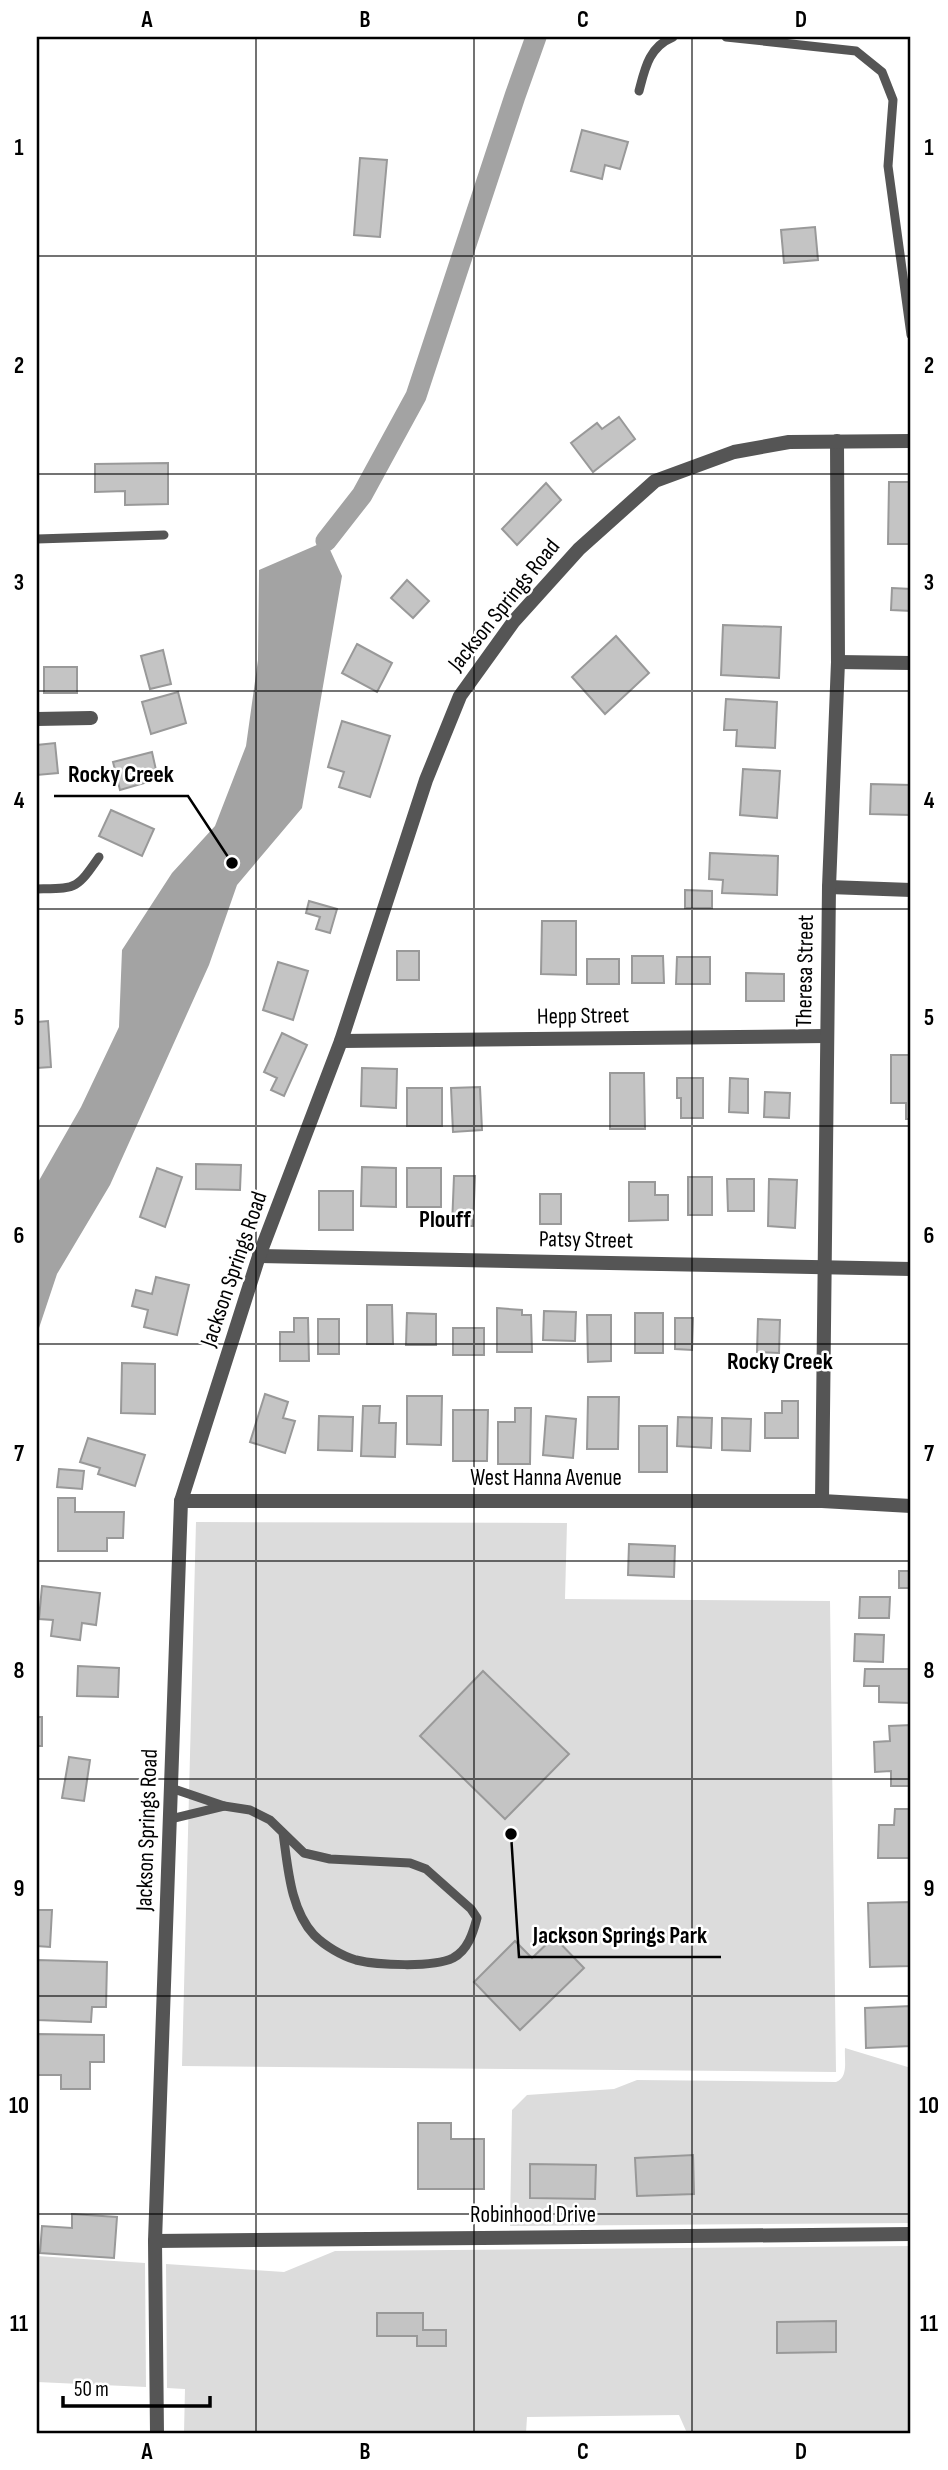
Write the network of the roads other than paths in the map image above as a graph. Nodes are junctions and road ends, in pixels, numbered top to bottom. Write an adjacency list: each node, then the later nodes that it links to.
1 (673, 37): 3 (lane)
2 (726, 37): 4 (lane)
3 (639, 91)
4 (911, 335)
5 (837, 441): 6 (street, Jackson Springs Road); 9 (street, Theresa Street); 18 (street, Jackson Springs Road)
6 (911, 441)
7 (164, 535): 8 (lane)
8 (37, 539)
9 (838, 662): 10 (street); 14 (street, Theresa Street)
10 (911, 663)
11 (91, 718): 12 (street)
12 (37, 719)
13 (99, 857): 15 (lane)
14 (829, 887): 16 (street); 17 (street, Theresa Street)
15 (37, 889)
16 (911, 890)
17 (826, 1036): 18 (street, Hepp Street); 20 (street, Theresa Street)
18 (341, 1041): 19 (street, Jackson Springs Road)
19 (259, 1256): 20 (street, Patsy Street); 22 (street, Jackson Springs Road)
20 (824, 1267): 21 (street, Patsy Street); 23 (street, Theresa Street)
21 (911, 1269)
22 (181, 1501): 23 (street, West Hanna Avenue); 25 (street, Jackson Springs Road)
23 (822, 1501): 24 (street, West Hanna Avenue)
24 (911, 1506)
25 (171, 1788): 26 (lane); 27 (street, Jackson Springs Road)
26 (224, 1806): 27 (lane); 28 (lane)
27 (170, 1819): 30 (street, Jackson Springs Road)
28 (282, 1833): 28 (lane)
29 (911, 2234): 30 (street, Robinhood Drive)
30 (155, 2241): 31 (street, Jackson Springs Road)
31 (157, 2433)

